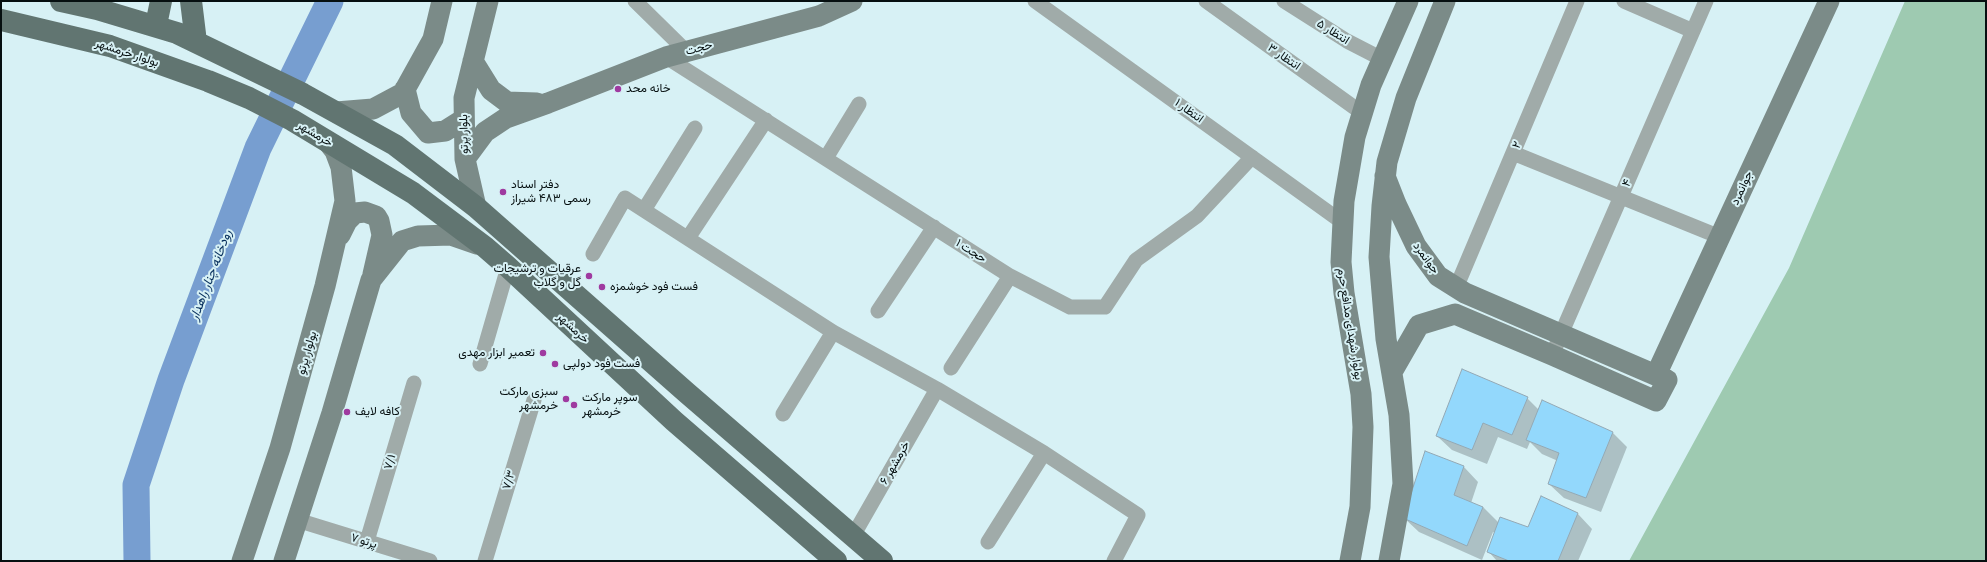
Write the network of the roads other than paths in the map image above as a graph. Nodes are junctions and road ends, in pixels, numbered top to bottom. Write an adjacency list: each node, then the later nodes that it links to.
1 (61, 1): 18 (main road)
2 (161, 1): 18 (main road)
3 (192, 1): 20 (main road)
4 (442, 1): 25 (main road)
5 (488, 1): 24 (main road)
6 (635, 1): 21 (street)
7 (852, 1): 21 (main road, حجت)
8 (1035, 1): 36 (street, انتظار ۱)
9 (1206, 1): 29 (street, انتظار ۳)
10 (1284, 1): 23 (street, انتظار ۵)
11 (1408, 1): 23 (main road, بولوار شهدای مدافع حرم)
12 (1444, 1): 39 (main road)
13 (1577, 1): 35 (street, ۲)
14 (1624, 1): 19 (street)
15 (1706, 1): 19 (street, ۴)
16 (1829, 1): 45 (main road, جوانمرد)
17 (1, 20): 31 (main road, بولوار خرمشهر)
18 (156, 25): 20 (main road)
19 (1693, 31): 40 (street, ۴)
20 (196, 42): 28 (main road)
21 (686, 51): 22 (main road, حجت)
22 (666, 57): 26 (main road, حجت); 32 (street, حجت ۱)
23 (1382, 59): 29 (main road, بولوار شهدای مدافع حرم)
24 (473, 61): 26 (main road); 30 (main road, بلوار پرتو)
25 (405, 89): 28 (main road); 30 (main road)
26 (548, 103): 38 (main road, حجت)
27 (859, 104): 37 (street)
28 (336, 112): 41 (main road)
29 (1362, 113): 43 (main road, بولوار شهدای مدافع حرم)
30 (464, 119): 38 (main road, بلوار پرتو)
31 (292, 120): 34 (main road, خرمشهر)
32 (766, 120): 37 (street, حجت ۱); 46 (street)
33 (695, 128): 42 (street)
34 (328, 142): 47 (main road, خرمشهر); 48 (main road, بولوار پرتو)
35 (1513, 153): 40 (street); 53 (street, ۲)
36 (1252, 157): 43 (street, انتظار ۱); 51 (street, حجت ۱)
37 (826, 158): 44 (street, حجت ۱)
38 (465, 159): 41 (main road, بلوار پرتو)
39 (1385, 176): 53 (main road, جوانمرد); 60 (main road)
40 (1621, 196): 45 (street); 56 (street, ۴)
41 (476, 207): 64 (main road)
42 (644, 210): 46 (street); 49 (street)
43 (1342, 222): 81 (main road, بولوار شهدای مدافع حرم)
44 (934, 227): 51 (street, حجت ۱); 54 (street)
45 (1720, 237): 61 (main road, جوانمرد)
46 (688, 238): 55 (street)
47 (485, 247): 50 (main road, خرمشهر); 52 (main road)
48 (334, 253): 52 (main road); 74 (main road, بولوار پرتو)
49 (593, 254)
50 (508, 267): 58 (street); 67 (main road, خرمشهر)
51 (1010, 276): 59 (street)
52 (371, 280): 69 (main road)
53 (1456, 288): 56 (main road, جوانمرد)
54 (878, 311)
55 (833, 332): 63 (street); 66 (street)
56 (1561, 334): 57 (street, ۴); 61 (main road, جوانمرد)
57 (1552, 354): 60 (main road); 61 (main road)
58 (480, 364)
59 (951, 368)
60 (1392, 372): 82 (main road)
61 (1656, 375)
62 (414, 384): 71 (street, ۷/۱)
63 (937, 389): 68 (street); 70 (street, خرمشهر ۶)
64 (687, 393): 67 (main road); 70 (main road)
65 (534, 400): 77 (street, ۷/۳)
66 (783, 414)
67 (668, 416): 78 (main road, خرمشهر)
68 (1044, 453): 72 (street); 80 (street)
69 (297, 520): 71 (street, پرتو ۷); 75 (main road)
70 (853, 536): 79 (main road)
71 (367, 541): 73 (street, پرتو ۷)
72 (988, 542)
73 (410, 558): 76 (street, پرتو ۷)
74 (242, 561)
75 (284, 561)
76 (430, 561)
77 (485, 561)
78 (836, 561)
79 (882, 561)
80 (1114, 561)
81 (1350, 561)
82 (1389, 561)

